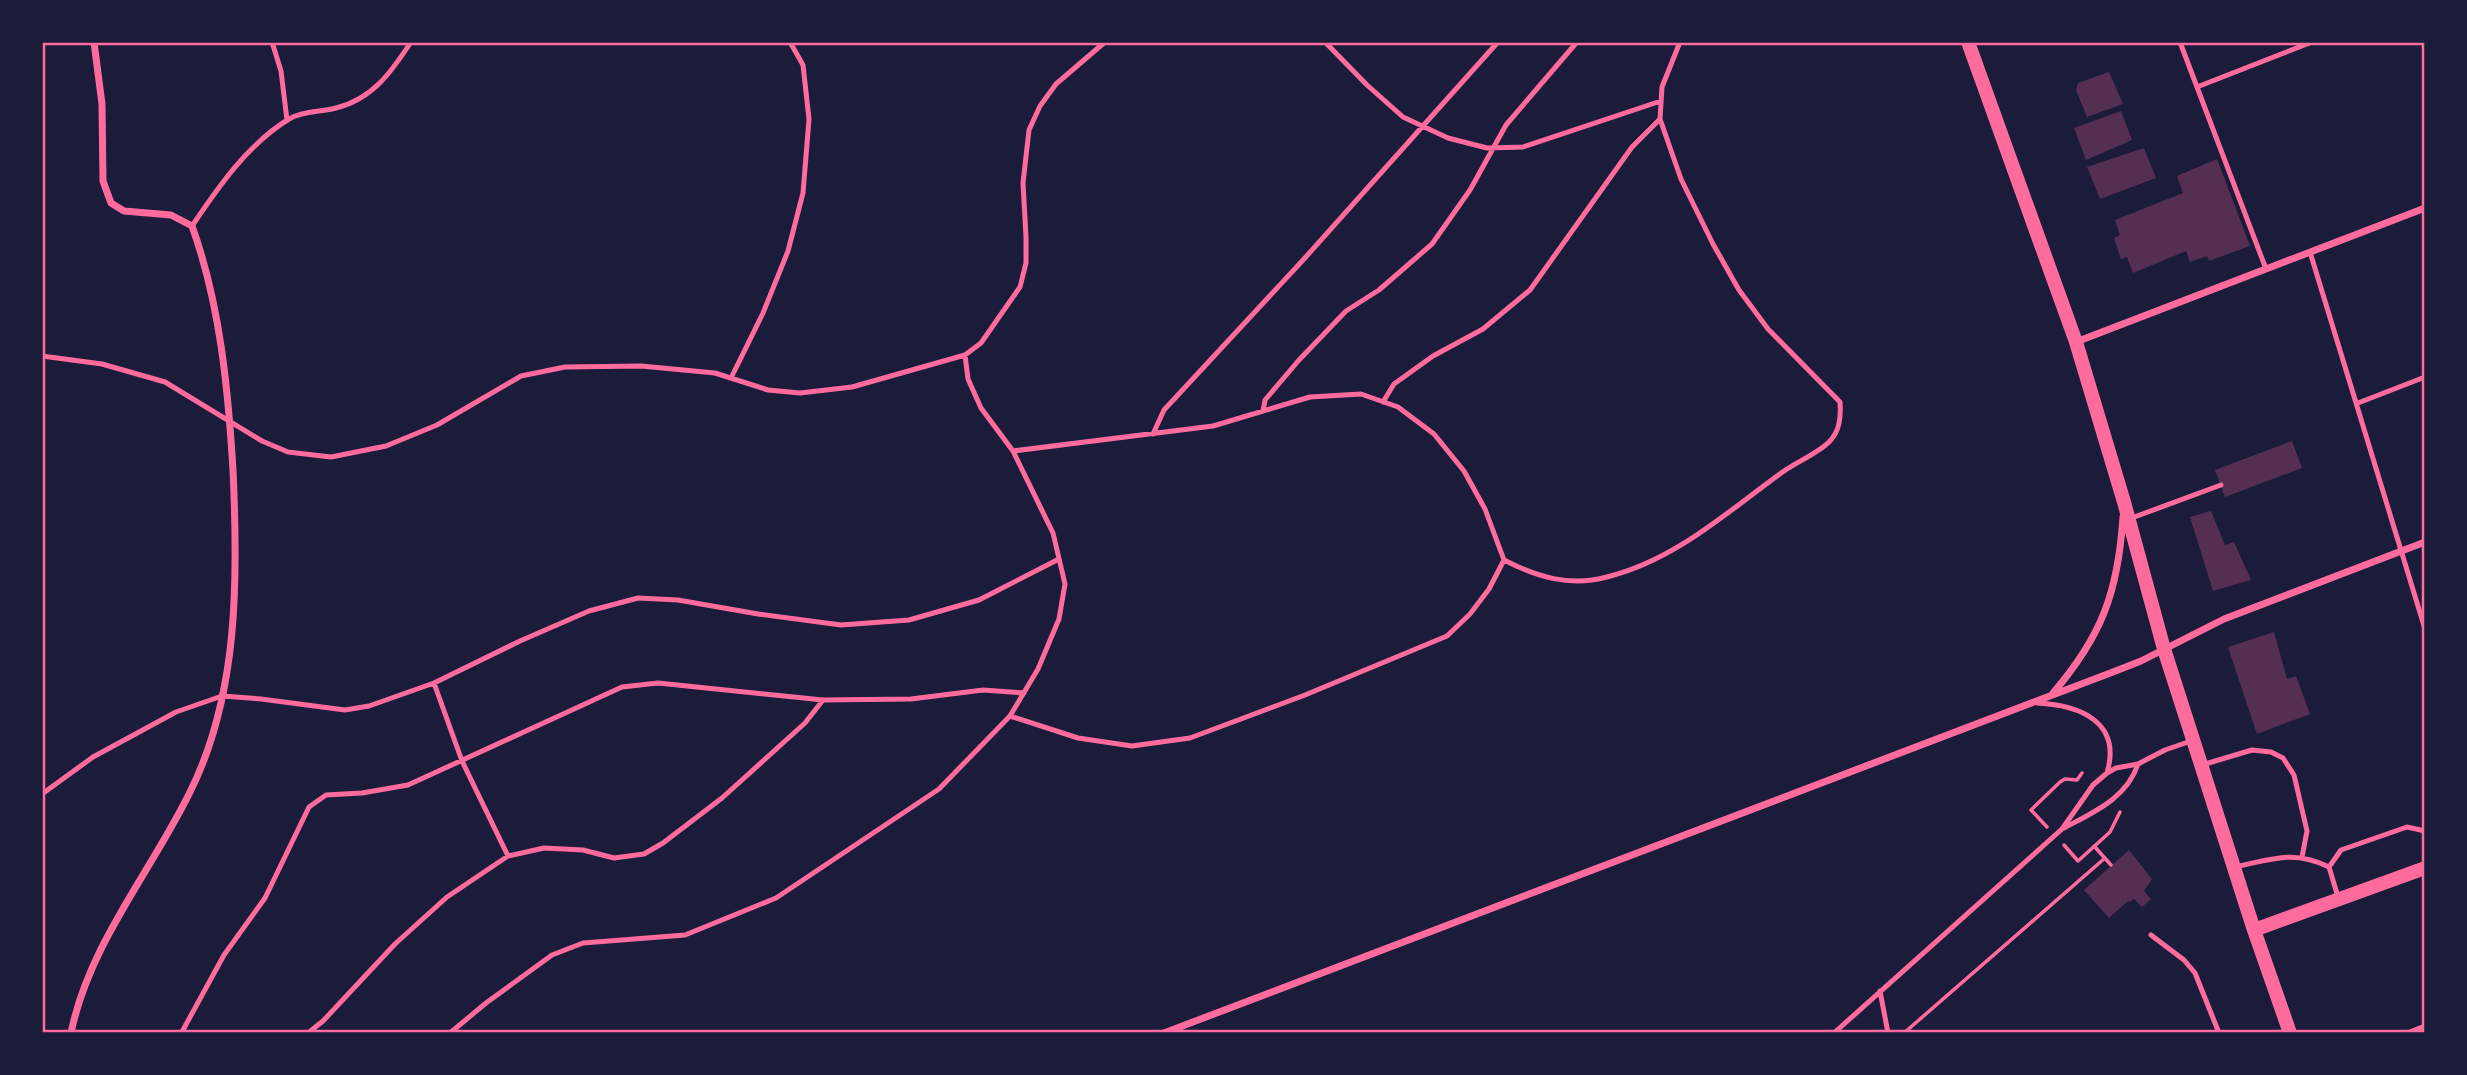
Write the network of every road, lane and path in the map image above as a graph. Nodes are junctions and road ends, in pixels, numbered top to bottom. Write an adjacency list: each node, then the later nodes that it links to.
1 (94, 42): 20 (street)
2 (272, 42): 16 (lane)
3 (411, 42): 16 (lane)
4 (790, 42): 27 (lane)
5 (1105, 42): 24 (lane)
6 (1325, 42): 17 (lane)
7 (1497, 42): 17 (lane)
8 (1577, 42): 18 (lane)
9 (1680, 42): 14 (lane)
10 (1968, 42): 23 (main road)
11 (2180, 42): 13 (lane)
12 (2312, 42): 13 (lane)
13 (2197, 87): 22 (lane)
14 (1661, 102): 15 (lane); 18 (lane)
15 (1660, 119): 28 (lane); 40 (lane)
16 (287, 120): 20 (lane)
17 (1421, 126): 18 (lane); 32 (lane)
18 (1493, 148): 30 (lane)
19 (2425, 208): 21 (street)
20 (192, 226): 31 (street)
21 (2310, 252): 22 (street); 29 (lane)
22 (2266, 269): 23 (street)
23 (2076, 342): 35 (main road)
24 (965, 355): 27 (lane); 33 (lane)
25 (42, 356): 31 (lane)
26 (2425, 377): 29 (lane)
27 (732, 378): 31 (lane)
28 (1383, 402): 30 (lane); 40 (lane)
29 (2358, 403): 38 (lane)
30 (1263, 411): 32 (lane)
31 (230, 422): 45 (street)
32 (1153, 434): 33 (lane)
33 (1013, 451): 39 (lane)
34 (2221, 485): 36 (lane)
35 (2124, 502): 36 (main road); 46 (street)
36 (2129, 519): 42 (main road)
37 (2425, 542): 38 (street)
38 (2401, 551): 41 (lane); 42 (street)
39 (1059, 559): 43 (lane); 44 (lane)
40 (1504, 560): 49 (lane)
41 (2425, 629)
42 (2164, 649): 46 (street); 50 (main road)
43 (435, 683): 45 (lane); 51 (lane)
44 (1024, 693): 47 (lane); 49 (lane)
45 (222, 696): 55 (lane); 71 (street)
46 (2051, 696): 48 (street)
47 (823, 700): 51 (lane); 59 (lane)
48 (2034, 702): 54 (lane); 75 (street)
49 (1010, 716): 74 (lane)
50 (2193, 740): 52 (lane); 53 (main road)
51 (462, 761): 59 (lane); 72 (lane)
52 (2138, 764): 54 (lane); 56 (lane)
53 (2201, 765): 60 (lane); 63 (main road)
54 (2107, 773): 56 (lane)
55 (42, 794)
56 (2062, 829): 69 (lane)
57 (2425, 831): 64 (lane)
58 (2094, 846): 61 (path)
59 (508, 856): 73 (lane)
60 (2302, 857): 63 (lane); 64 (lane)
61 (2105, 858): 62 (path); 78 (path)
62 (2111, 865)
63 (2234, 867): 67 (main road)
64 (2329, 867): 66 (lane)
65 (2425, 868): 66 (main road)
66 (2339, 900): 67 (main road)
67 (2254, 930): 80 (main road)
68 (2151, 935): 79 (lane)
69 (1880, 991): 76 (lane); 77 (lane)
70 (2425, 1026): 81 (lane)
71 (71, 1033)
72 (184, 1033)
73 (308, 1033)
74 (450, 1033)
75 (1164, 1033)
76 (1834, 1033)
77 (1888, 1033)
78 (1904, 1033)
79 (2219, 1033)
80 (2290, 1033)
81 (2407, 1033)

